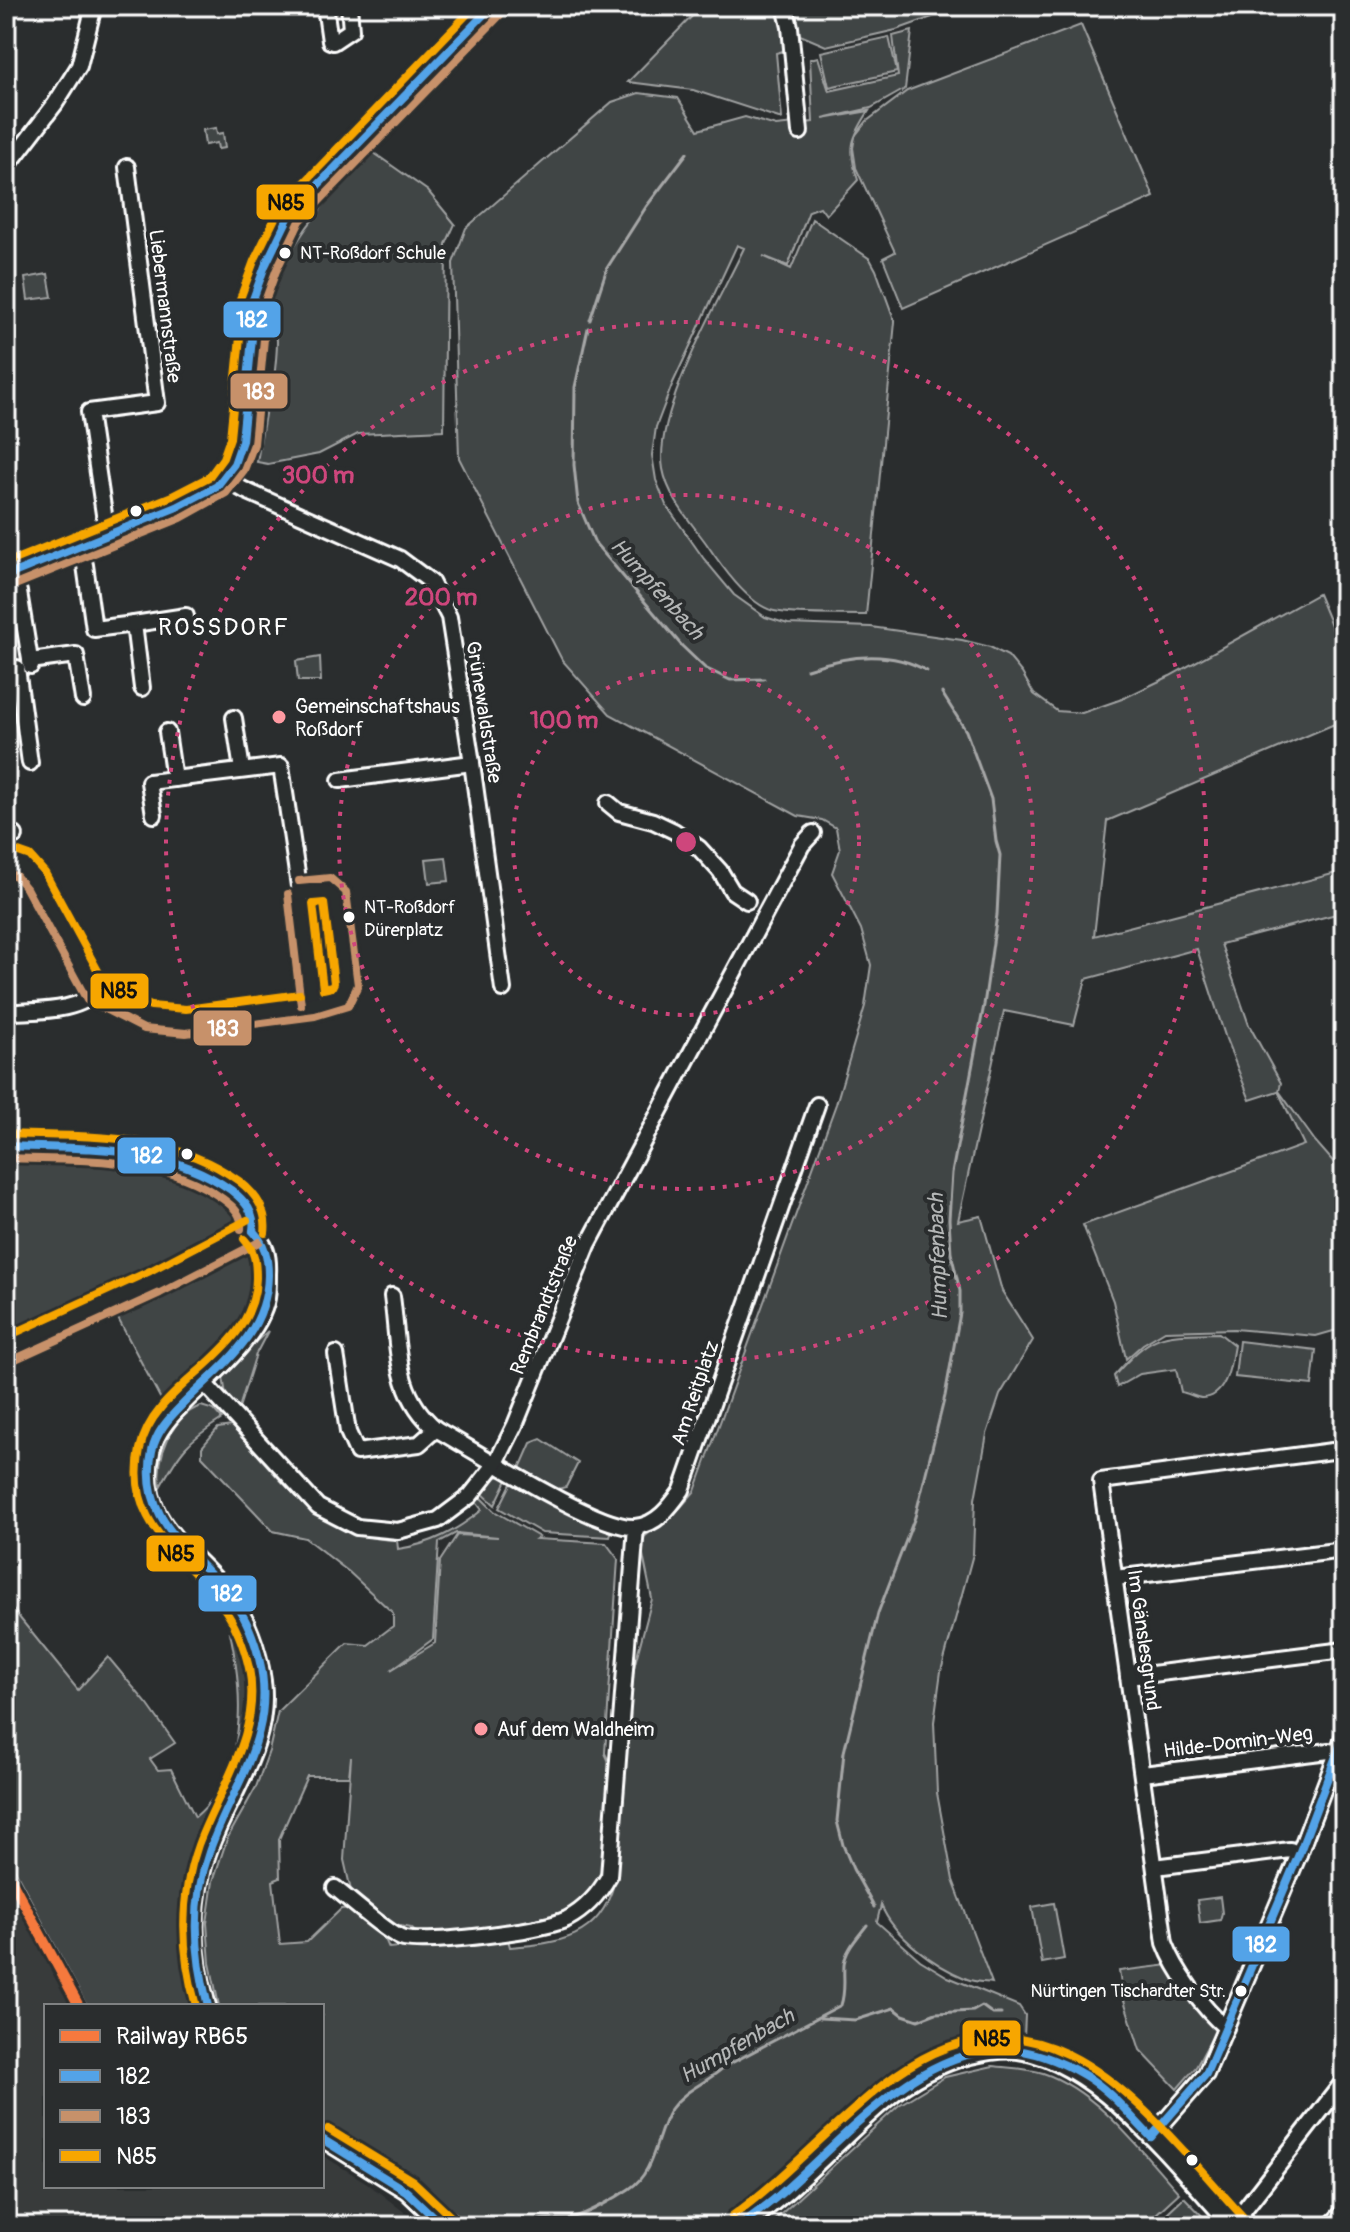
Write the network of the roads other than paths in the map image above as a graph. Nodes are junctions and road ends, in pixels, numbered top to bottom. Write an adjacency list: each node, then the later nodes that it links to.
1 (94, 6): 8 (street)
2 (325, 6): 3 (street)
3 (349, 6)
4 (492, 6): 9 (street)
5 (785, 6): 6 (street)
6 (800, 132)
7 (127, 167): 10 (street, Liebermannstraße)
8 (6, 168)
9 (223, 478): 10 (street); 21 (street, Grünewaldstraße)
10 (110, 534): 11 (street)
11 (80, 546): 12 (street); 14 (street)
12 (9, 575): 17 (street)
13 (186, 616): 14 (street)
14 (134, 624): 16 (street)
15 (6, 669): 20 (street)
16 (142, 688)
17 (83, 699)
18 (234, 718): 22 (street)
19 (167, 732): 23 (street)
20 (30, 763)
21 (472, 763): 24 (street); 31 (street, Grünewaldstraße)
22 (242, 770): 23 (street); 29 (street)
23 (174, 779): 26 (street)
24 (340, 780)
25 (608, 803): 30 (street)
26 (154, 815)
27 (813, 833): 44 (street, Rembrandtstraße)
28 (6, 860): 32 (street)
29 (300, 893): 33 (street); 33 (street)
30 (747, 901)
31 (503, 989)
32 (95, 991): 33 (street); 34 (street)
33 (313, 1004)
34 (6, 1013)
35 (817, 1105): 45 (street, Am Reitplatz)
36 (6, 1146): 37 (street)
37 (253, 1231): 39 (street); 41 (street)
38 (392, 1296): 42 (street)
39 (6, 1350)
40 (336, 1354): 42 (street)
41 (204, 1383): 44 (street, Rembrandtstraße); 56 (street)
42 (436, 1429): 44 (street)
43 (1344, 1453): 47 (street, Im Gänslesgrund)
44 (496, 1463): 45 (street)
45 (636, 1527): 55 (street)
46 (1344, 1550): 47 (street)
47 (1115, 1578): 49 (street, Im Gänslesgrund)
48 (1344, 1650): 49 (street)
49 (1128, 1677): 52 (street, Im Gänslesgrund)
50 (1344, 1735): 51 (street)
51 (1339, 1754): 52 (street, Hilde-Domin-Weg); 53 (street)
52 (1143, 1774): 54 (street, Im Gänslesgrund)
53 (1299, 1854): 54 (street); 57 (street)
54 (1155, 1867): 57 (street, Im Gänslesgrund)
55 (335, 1888)
56 (208, 2004)
57 (1226, 2028): 59 (street)
58 (1344, 2081): 62 (street)
59 (1151, 2137): 62 (street); 64 (street)
60 (324, 2140): 63 (street)
61 (1344, 2211): 65 (street)
62 (1234, 2225)
63 (443, 2226)
64 (739, 2226)
65 (1330, 2226)

